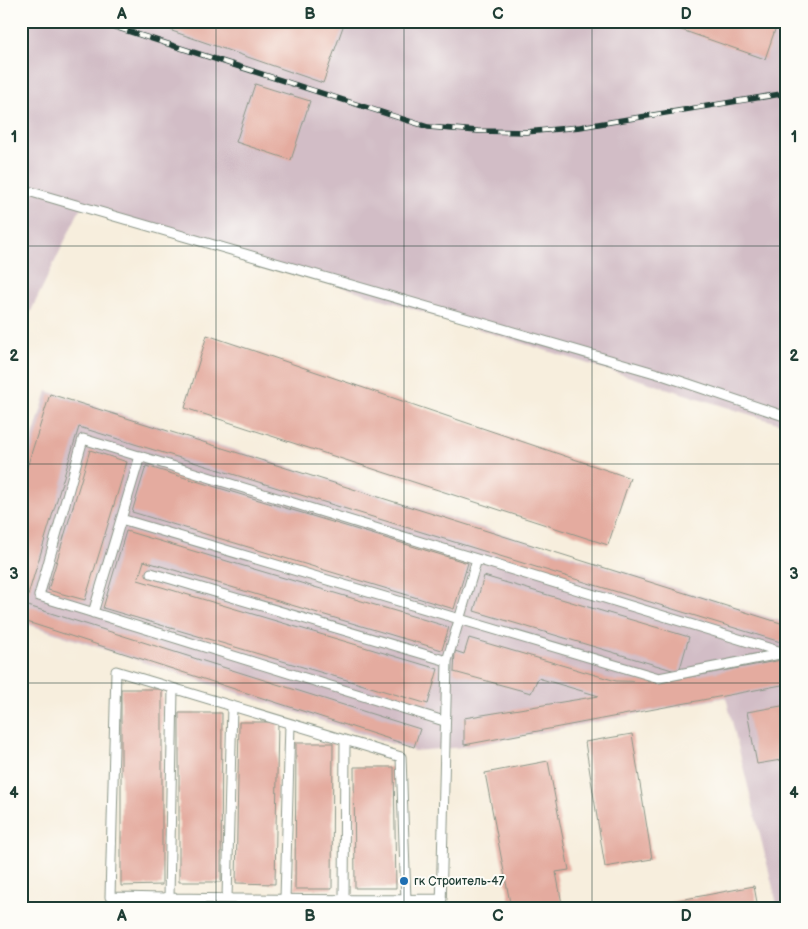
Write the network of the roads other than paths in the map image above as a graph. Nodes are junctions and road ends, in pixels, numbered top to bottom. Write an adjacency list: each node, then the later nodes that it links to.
1 (21, 188): 2 (lane)
2 (787, 417)
3 (140, 456): 4 (lane); 5 (lane); 7 (lane)
4 (121, 519): 7 (lane); 8 (lane)
5 (477, 559): 8 (lane); 8 (lane)
6 (151, 573): 9 (lane)
7 (93, 613): 12 (lane)
8 (459, 620): 9 (lane)
9 (447, 661): 12 (lane)
10 (173, 689): 11 (lane); 15 (lane); 15 (lane)
11 (232, 706): 13 (lane); 16 (lane)
12 (444, 721): 20 (lane)
13 (290, 724): 14 (lane); 17 (lane)
14 (346, 741): 18 (lane); 19 (lane)
15 (169, 898): 16 (lane)
16 (227, 898): 17 (lane)
17 (285, 899): 18 (lane)
18 (344, 900): 19 (lane)
19 (406, 900): 20 (lane)
20 (441, 904)

